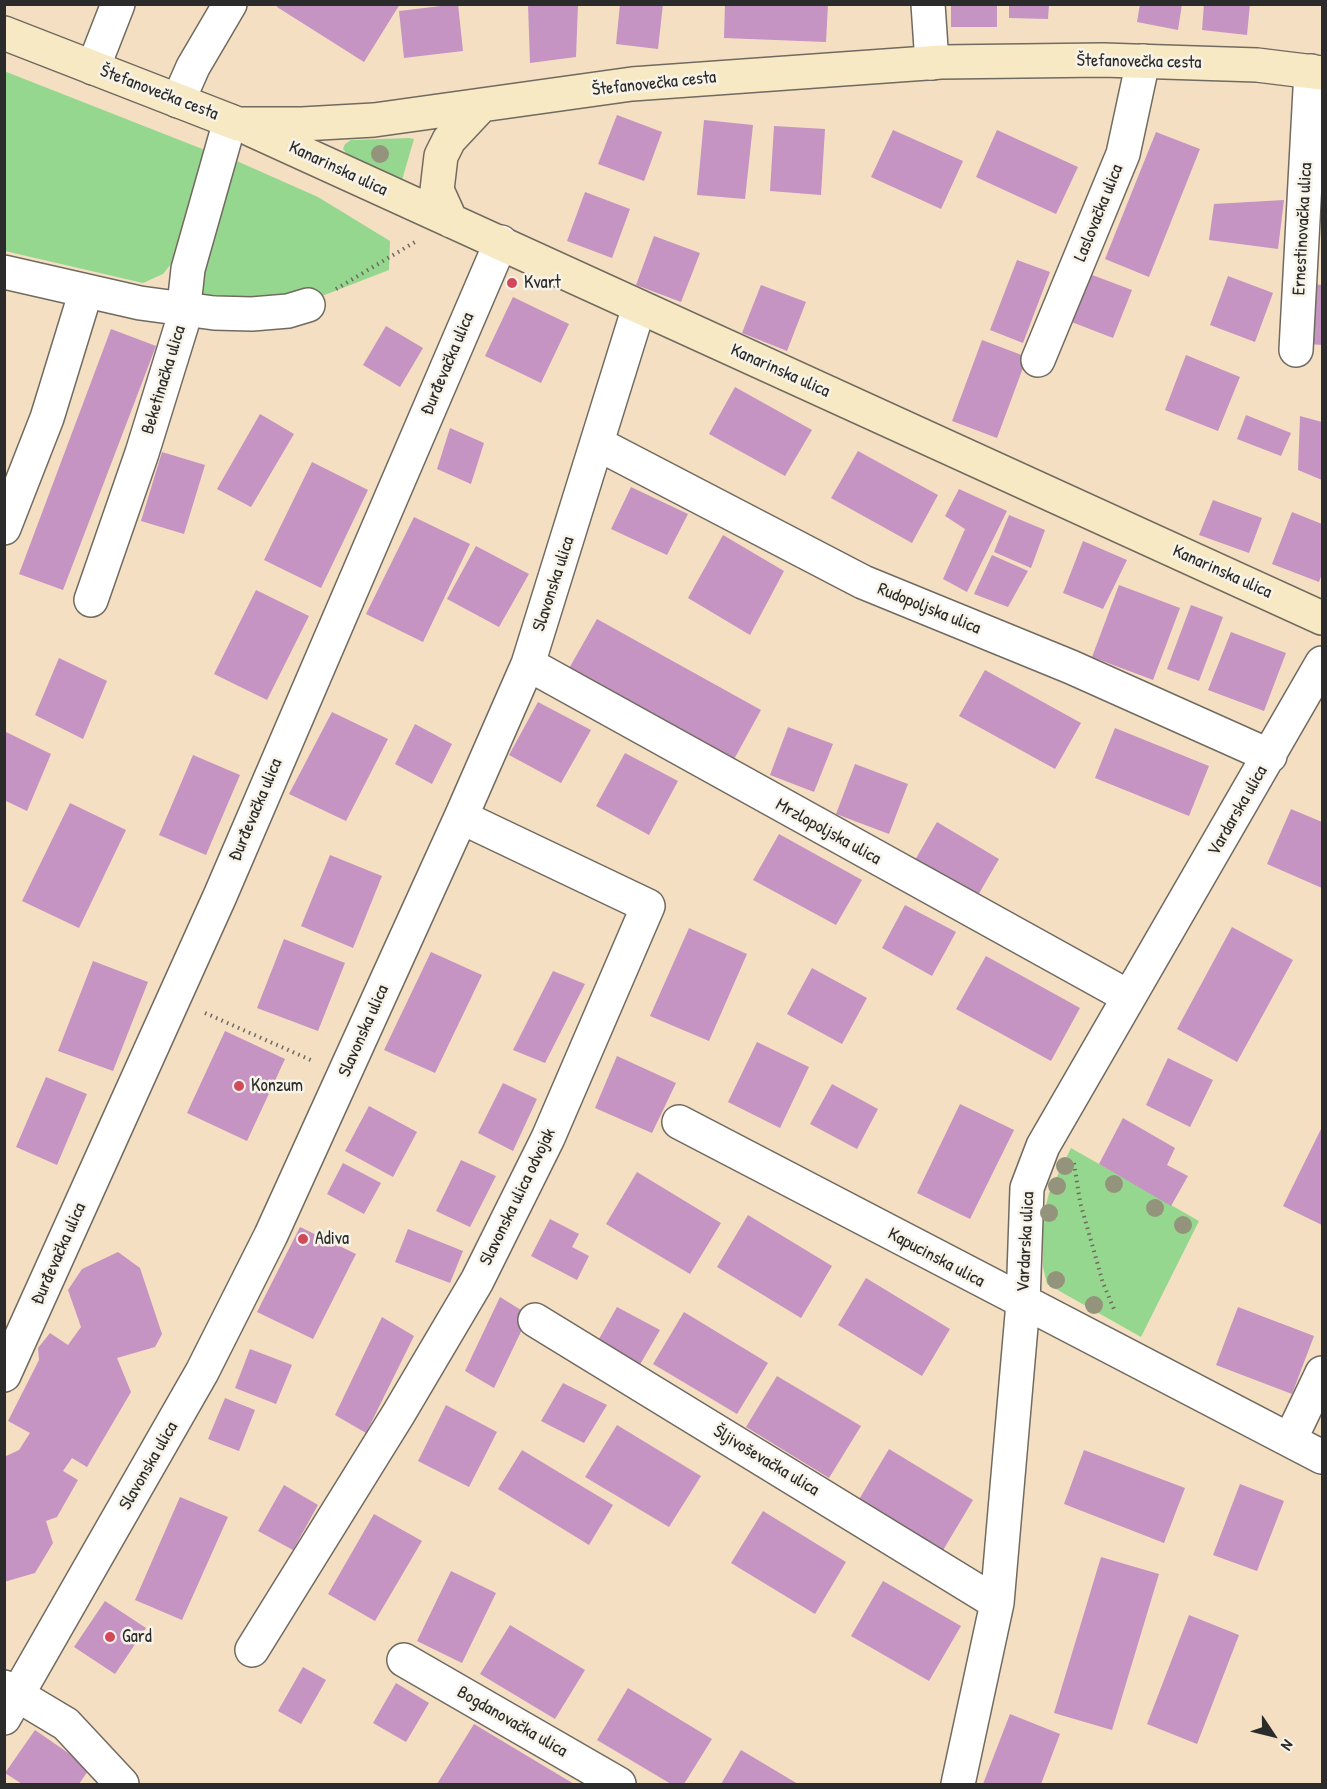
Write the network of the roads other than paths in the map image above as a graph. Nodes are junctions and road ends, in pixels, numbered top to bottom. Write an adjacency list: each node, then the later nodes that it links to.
1 (118, 4): 7 (street)
2 (230, 4): 9 (street)
3 (928, 4): 6 (street)
4 (4, 33): 7 (street, Štefanovečka cesta)
5 (1143, 61): 6 (street, Štefanovečka cesta); 8 (street, Štefanovečka cesta); 20 (street, Laslovačka ulica)
6 (932, 63): 10 (street, Štefanovečka cesta)
7 (93, 68): 9 (street, Štefanovečka cesta)
8 (1317, 72): 19 (street, Ernestinovačka ulica)
9 (178, 101): 11 (street, Štefanovečka cesta)
10 (480, 107): 11 (street, Štefanovečka cesta); 12 (street)
11 (234, 123): 12 (street, Kanarinska ulica); 18 (street, Beketinačka ulica)
12 (451, 220): 13 (street, Kanarinska ulica)
13 (501, 242): 17 (street, Kanarinska ulica); 34 (street, Đurđevačka ulica)
14 (4, 272): 15 (street)
15 (86, 291): 18 (street); 22 (street)
16 (308, 305): 18 (street)
17 (639, 307): 21 (street, Slavonska ulica); 24 (street, Kanarinska ulica)
18 (184, 309): 23 (street, Beketinačka ulica)
19 (1296, 350)
20 (1038, 360)
21 (598, 444): 26 (street, Slavonska ulica); 27 (street, Rudopoljska ulica)
22 (4, 528)
23 (91, 600)
24 (1323, 618)
25 (1323, 663): 27 (street, Vardarska ulica)
26 (528, 664): 28 (street, Slavonska ulica); 29 (street, Mrzlopoljska ulica)
27 (1270, 756): 29 (street, Vardarska ulica)
28 (461, 817): 38 (street, Slavonska ulica odvojak); 40 (street, Slavonska ulica)
29 (1129, 997): 31 (street, Vardarska ulica)
30 (679, 1122): 31 (street, Kapucinska ulica)
31 (1023, 1303): 35 (street, Kapucinska ulica); 37 (street, Vardarska ulica)
32 (535, 1320): 37 (street, Šljivoševačka ulica)
33 (1323, 1373): 35 (street)
34 (4, 1375)
35 (1290, 1440): 36 (street, Kapucinska ulica)
36 (1323, 1457)
37 (997, 1603): 43 (street, Vardarska ulica)
38 (252, 1650)
39 (404, 1660): 42 (street, Bogdanovačka ulica)
40 (10, 1699): 41 (street)
41 (122, 1785)
42 (619, 1785)
43 (958, 1785)

